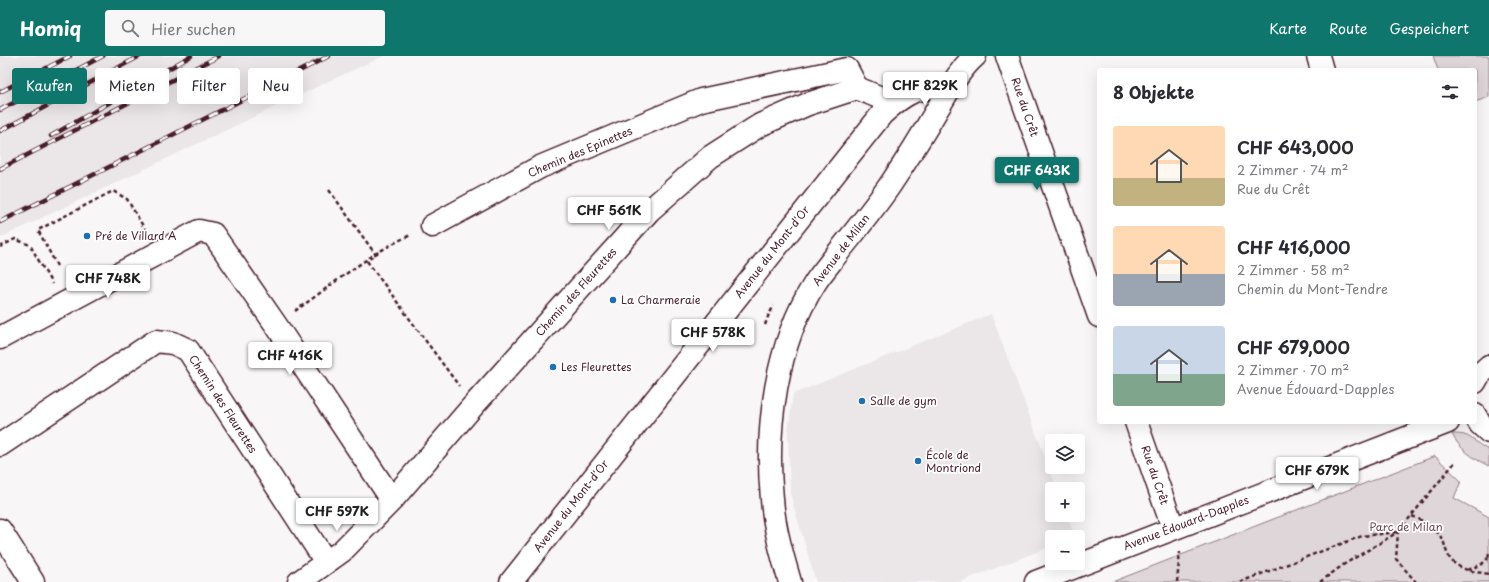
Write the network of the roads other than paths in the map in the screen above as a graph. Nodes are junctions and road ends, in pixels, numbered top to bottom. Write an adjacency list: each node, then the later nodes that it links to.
1 (1008, 56): 9 (street, Rue du Crêt)
2 (1318, 56): 4 (street)
3 (972, 58): 5 (street, Avenue de Milan)
4 (1321, 68)
5 (950, 87): 7 (street, Avenue du Mont-d'Or); 23 (street, Avenue de Milan)
6 (857, 88): 7 (street); 8 (street, Chemin des Epinettes); 16 (street, Chemin des Fleurettes)
7 (893, 103): 22 (street, Avenue du Mont-d'Or)
8 (432, 226)
9 (1097, 310)
10 (0, 338): 16 (street)
11 (1477, 419): 14 (street)
12 (1137, 424): 17 (street, Rue du Crêt)
13 (1443, 424): 17 (street, Avenue Édouard-Dapples)
14 (1489, 432)
15 (0, 445): 19 (street, Chemin des Fleurettes)
16 (392, 500): 19 (street, Chemin des Fleurettes)
17 (1173, 528): 24 (street, Avenue Édouard-Dapples)
18 (0, 530): 20 (street)
19 (326, 562): 21 (street, Chemin des Fleurettes)
20 (32, 582)
21 (299, 582)
22 (510, 582)
23 (790, 582)
24 (1036, 582)

